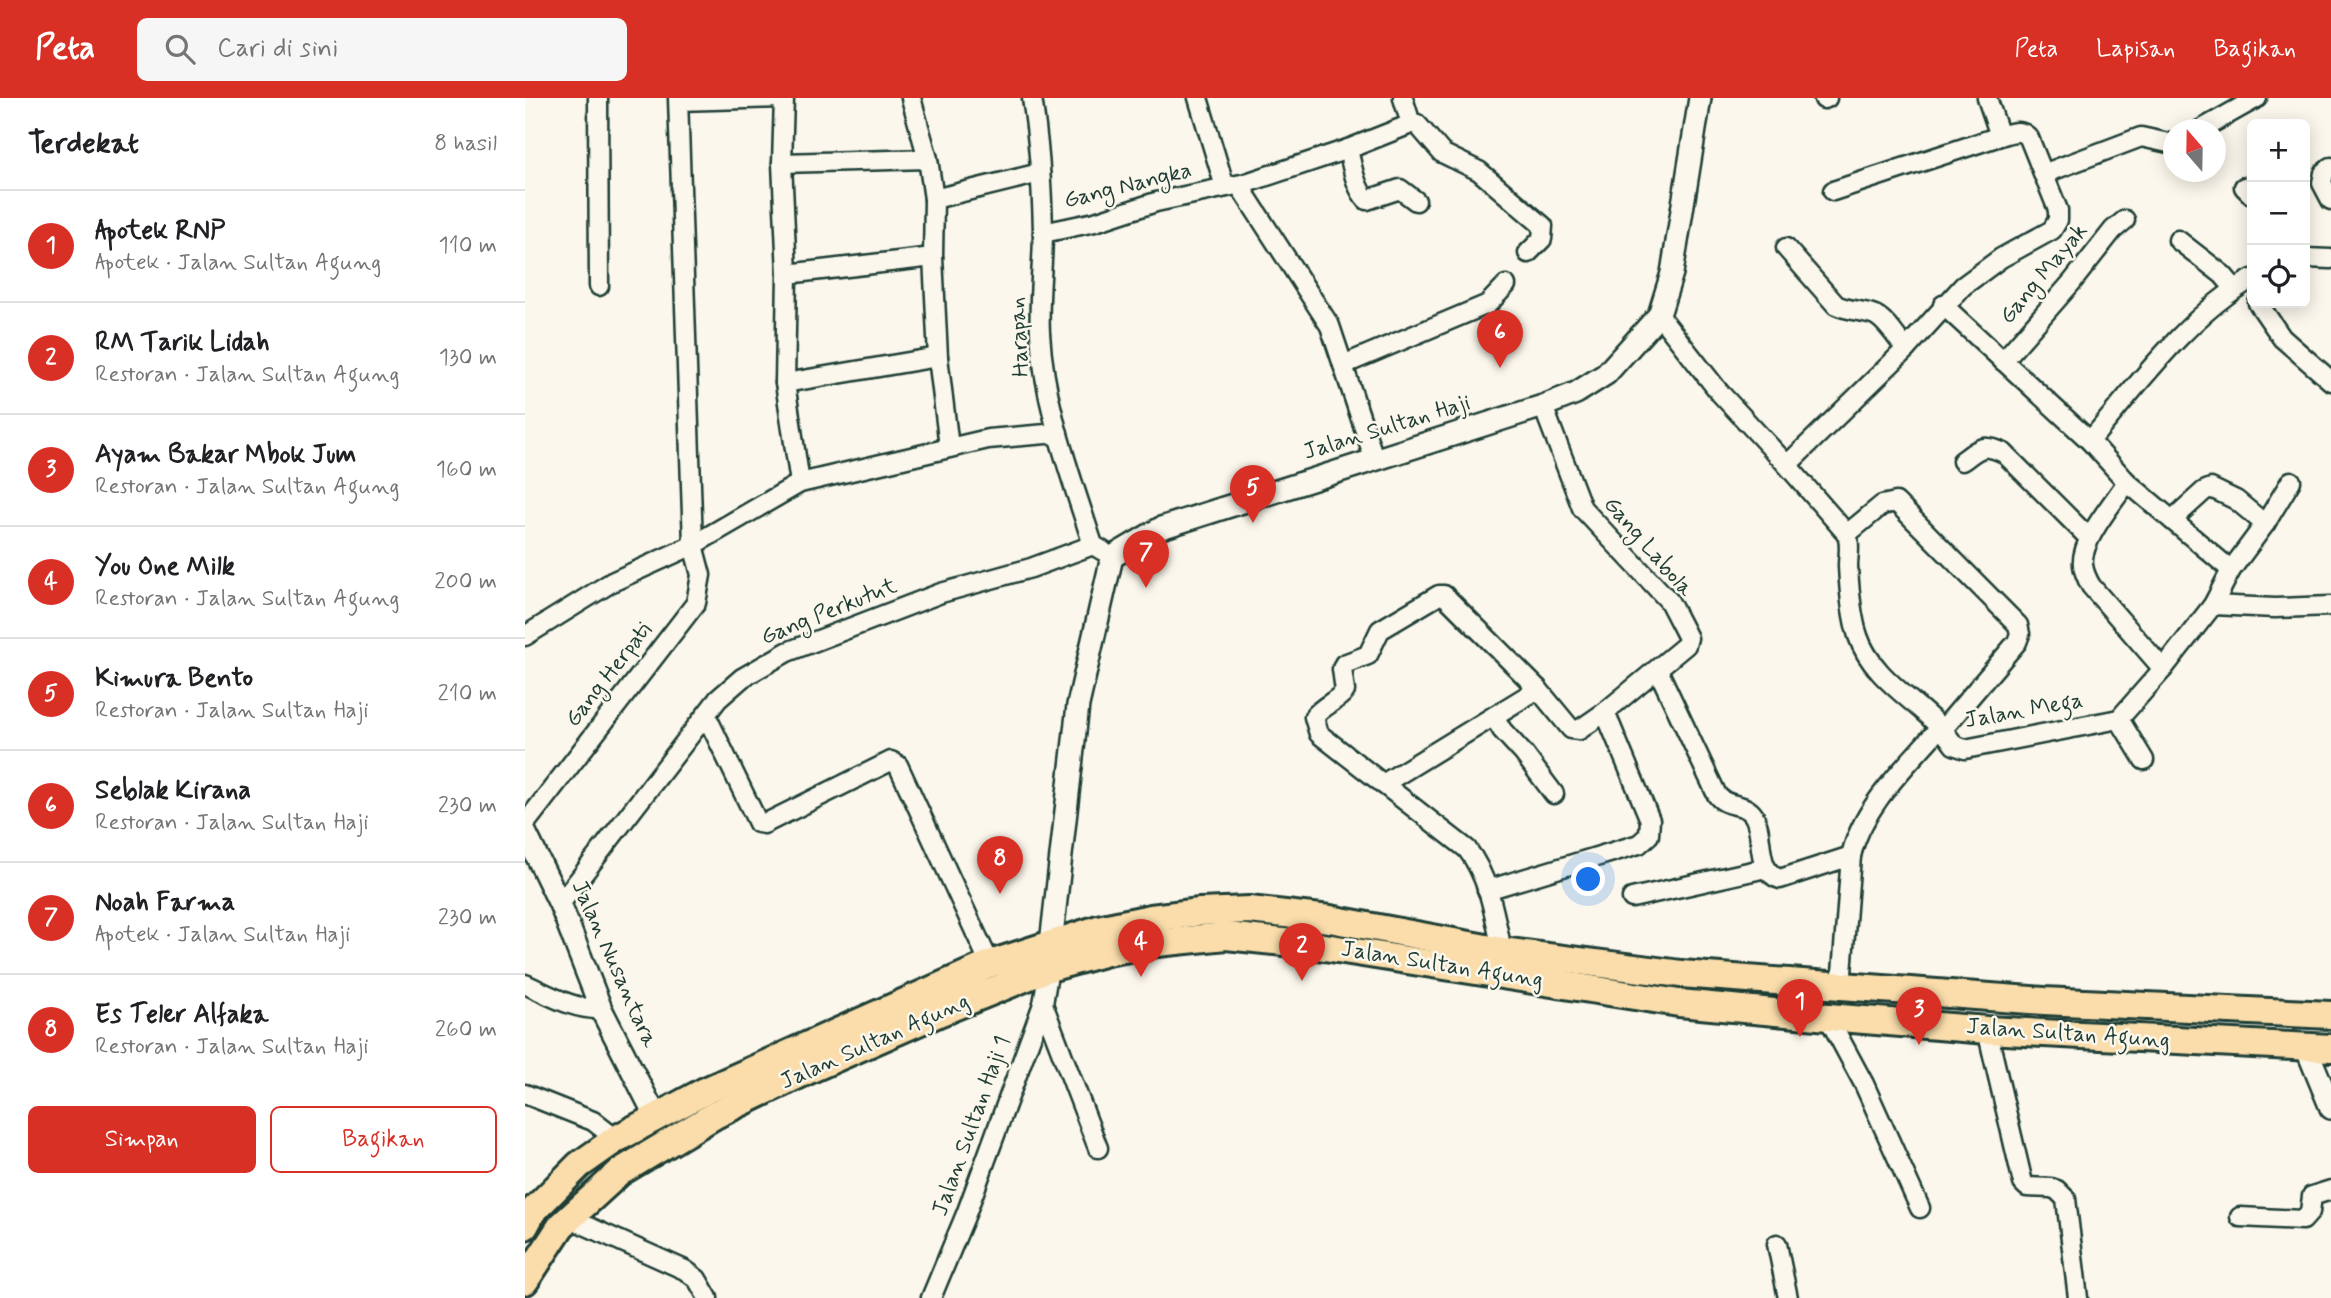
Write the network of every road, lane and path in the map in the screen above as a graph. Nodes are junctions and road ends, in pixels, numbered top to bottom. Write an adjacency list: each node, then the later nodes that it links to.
1 (598, 98): 36 (street)
2 (784, 98): 9 (street); 17 (street)
3 (911, 98): 16 (street)
4 (1032, 98): 19 (street, Harapan)
5 (1198, 98): 21 (street, Gang Nangka)
6 (1403, 98): 12 (street)
7 (1700, 98): 40 (street, Jalan Sultan Haji)
8 (1987, 98): 13 (street)
9 (679, 100): 61 (street, Gang Herpati)
10 (2246, 100): 11 (street)
11 (2217, 119)
12 (1411, 124): 15 (street, Gang Nangka); 30 (street)
13 (2000, 135): 20 (street); 22 (street)
14 (2163, 142): 20 (street)
15 (1348, 149): 21 (street, Gang Nangka); 25 (street)
16 (928, 159): 17 (street); 23 (street)
17 (782, 163): 34 (street)
18 (2331, 167): 24 (street)
19 (1040, 173): 23 (street); 27 (street, Harapan)
20 (2043, 174): 38 (street)
21 (1232, 186): 27 (street, Gang Nangka); 44 (street)
22 (1833, 191)
23 (934, 199): 31 (street)
24 (2331, 200)
25 (1416, 201)
26 (2125, 220): 43 (street, Gang Mayak)
27 (1043, 233): 48 (street, Harapan)
28 (2178, 240): 37 (street)
29 (1786, 248): 41 (street)
30 (1528, 253)
31 (933, 257): 34 (street); 42 (street)
32 (2310, 258): 33 (street)
33 (2331, 259)
34 (787, 274): 46 (street)
35 (1506, 285): 44 (street)
36 (599, 286)
37 (2246, 286): 49 (street)
38 (1943, 305): 41 (street); 43 (street)
39 (2261, 308): 45 (street)
40 (1659, 315): 47 (street, Jalan Sultan Haji); 53 (street)
41 (1906, 349): 53 (street)
42 (938, 357): 46 (street); 50 (street)
43 (2003, 362): 49 (street)
44 (1343, 365): 51 (street)
45 (2331, 381)
46 (785, 383): 56 (street)
47 (1543, 406): 51 (street, Jalan Sultan Haji); 69 (street, Gang Labola)
48 (1058, 433): 50 (street); 62 (street, Harapan)
49 (2090, 441): 55 (street)
50 (949, 447): 56 (street)
51 (1374, 458): 63 (street, Jalan Sultan Haji)
52 (1962, 461): 60 (street)
53 (1787, 465): 59 (street)
54 (2291, 481): 58 (street, Jalan Mega)
55 (2127, 482): 57 (street); 60 (street)
56 (800, 483): 61 (street)
57 (2172, 520): 58 (street); 64 (street)
58 (2265, 524): 64 (street, Jalan Mega)
59 (1847, 534): 75 (street, Jalan Mega); 75 (street)
60 (2089, 538): 68 (street)
61 (693, 545): 67 (street); 79 (street, Gang Herpati)
62 (1093, 545): 63 (street); 72 (street, Gang Perkutut)
63 (1112, 557): 87 (street)
64 (2231, 570): 65 (street, Jalan Mega)
65 (2213, 605): 66 (street); 68 (street, Jalan Mega)
66 (2331, 606)
67 (525, 636)
68 (2163, 669): 74 (street, Jalan Mega)
69 (1658, 670): 71 (street); 82 (street)
70 (1538, 689): 71 (street); 73 (street); 77 (street)
71 (1605, 712): 83 (street)
72 (706, 715): 85 (street, Gang Perkutut); 88 (street)
73 (1495, 716): 77 (street); 78 (street)
74 (2119, 719): 75 (street, Jalan Mega); 76 (street)
75 (1941, 728): 81 (street)
76 (2144, 760)
77 (1383, 784): 83 (street)
78 (1554, 794)
79 (525, 824)
80 (525, 832): 85 (street, Jalan Nusantara)
81 (1851, 856): 82 (street); 91 (street)
82 (1766, 868): 84 (street)
83 (1487, 890): 86 (street)
84 (1632, 898)
85 (560, 904): 95 (street, Jalan Nusantara)
86 (1502, 951): 87 (main road, Jalan Sultan Agung); 89 (main road, Jalan Sultan Agung)
87 (1050, 956): 88 (main road, Jalan Sultan Agung); 93 (main road, Jalan Sultan Agung); 94 (street, Jalan Sultan Haji 1); 103 (main road, Jalan Sultan Agung)
88 (990, 964): 104 (main road, Jalan Sultan Agung)
89 (1681, 974): 91 (main road, Jalan Sultan Agung); 93 (main road)
90 (525, 984): 95 (street)
91 (1841, 986): 92 (main road, Jalan Sultan Agung)
92 (2044, 1001): 96 (main road, Jalan Sultan Agung); 99 (main road)
93 (1679, 1003): 97 (main road, Jalan Sultan Agung)
94 (1043, 1004): 106 (street); 117 (street, Jalan Sultan Haji 1)
95 (601, 1009): 104 (street, Jalan Nusantara)
96 (2331, 1016)
97 (1828, 1017): 98 (main road, Jalan Sultan Agung); 108 (street)
98 (1987, 1030): 99 (main road, Jalan Sultan Agung); 119 (street)
99 (2042, 1033): 100 (main road, Jalan Sultan Agung)
100 (2318, 1048): 102 (street)
101 (525, 1094): 105 (street)
102 (2331, 1108)
103 (715, 1115): 104 (main road); 111 (main road, Jalan Sultan Agung)
104 (668, 1121): 105 (main road, Jalan Sultan Agung); 112 (main road); 114 (main road)
105 (617, 1139): 109 (main road, Jalan Sultan Agung)
106 (1098, 1148)
107 (2331, 1190): 110 (street)
108 (1920, 1208)
109 (528, 1215)
110 (2240, 1217)
111 (569, 1218): 115 (main road, Jalan Sultan Agung); 116 (street)
112 (525, 1243)
113 (1777, 1244): 118 (street)
114 (525, 1266)
115 (525, 1281)
116 (708, 1298)
117 (931, 1298)
118 (1788, 1298)
119 (2078, 1298)

